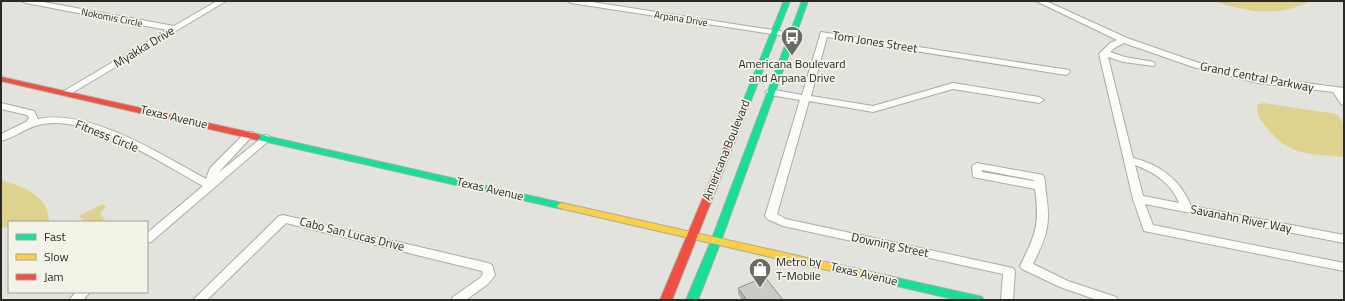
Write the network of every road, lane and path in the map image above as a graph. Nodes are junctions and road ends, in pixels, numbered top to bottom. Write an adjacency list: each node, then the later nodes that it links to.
1 (26, 1): 9 (street, Nokomis Circle)
2 (222, 1): 9 (street, Myakka Drive)
3 (571, 1): 10 (street, Arpana Drive)
4 (788, 1): 10 (main road, Americana Boulevard)
5 (805, 1): 11 (main road, Americana Boulevard)
6 (1040, 1): 8 (street, Grand Central Parkway)
7 (1051, 1): 8 (street, Grand Central Parkway)
8 (1060, 10): 12 (street, Grand Central Parkway)
9 (175, 29): 19 (street, Myakka Drive)
10 (774, 32): 11 (street, Arpana Drive); 34 (main road, Americana Boulevard)
11 (792, 35): 18 (main road, Americana Boulevard)
12 (1124, 40): 13 (street); 17 (street, Grand Central Parkway)
13 (1105, 53): 14 (street); 28 (street)
14 (1150, 64)
15 (1066, 72): 20 (street, Tom Jones Street)
16 (1, 79): 19 (main road, Texas Avenue)
17 (1340, 91): 22 (street)
18 (770, 92): 20 (street); 37 (main road, Americana Boulevard)
19 (67, 93): 25 (main road, Texas Avenue)
20 (805, 98): 21 (street); 33 (street, Tom Jones Street)
21 (1039, 100)
22 (1344, 102)
23 (1, 106): 24 (street)
24 (29, 125): 26 (street, Fitness Circle); 29 (street, Fitness Circle)
25 (249, 134): 27 (main road, Texas Avenue); 29 (street)
26 (1, 138)
27 (267, 138): 29 (street); 34 (main road, Texas Avenue)
28 (1129, 160): 31 (street); 32 (street)
29 (210, 185): 35 (street)
30 (1040, 186): 30 (street); 47 (street)
31 (1138, 199): 32 (street, Savanahn River Way); 38 (street)
32 (1187, 209): 36 (street, Savanahn River Way)
33 (771, 216): 46 (street, Downing Street)
34 (691, 236): 37 (main road, Texas Avenue); 43 (main road, Americana Boulevard)
35 (148, 238)
36 (1344, 239)
37 (716, 241): 44 (main road, Americana Boulevard); 45 (main road, Texas Avenue)
38 (1344, 267)
39 (83, 293): 40 (street)
40 (75, 300)
41 (199, 300): 42 (street, Cabo San Lucas Drive)
42 (457, 300)
43 (666, 300)
44 (692, 300)
45 (978, 300)
46 (1007, 300)
47 (1112, 300)

